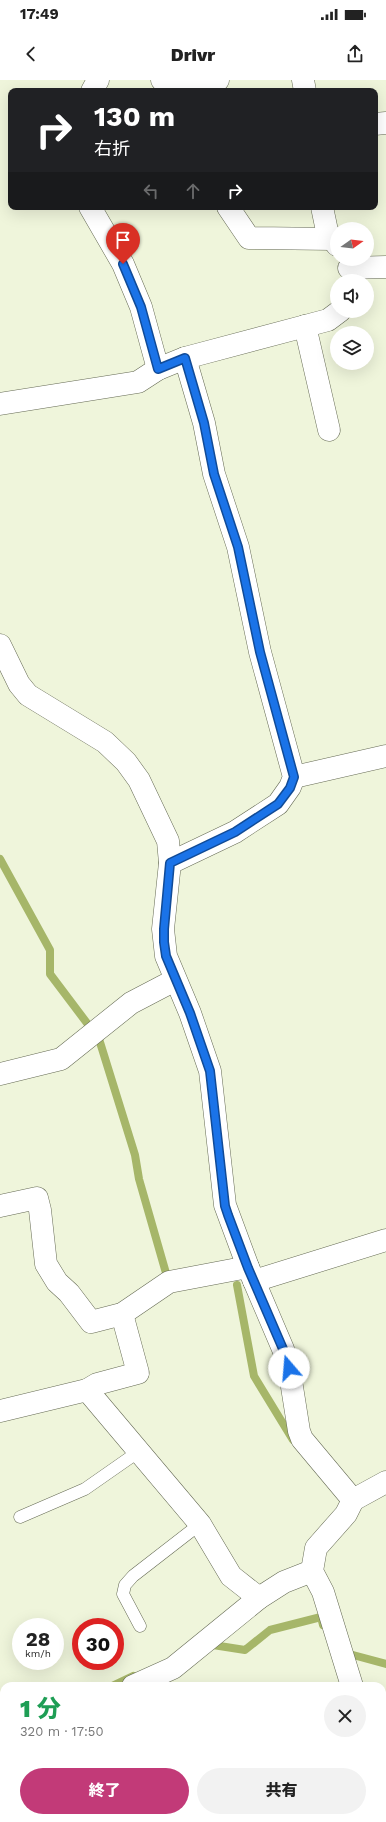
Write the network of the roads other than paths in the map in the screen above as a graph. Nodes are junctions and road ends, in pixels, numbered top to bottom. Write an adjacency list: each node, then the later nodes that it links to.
1 (162, 80): 2 (street)
2 (218, 80)
3 (92, 210): 13 (street)
4 (230, 210): 7 (street)
5 (323, 210): 6 (street)
6 (330, 235)
7 (330, 242)
8 (386, 267): 9 (street)
9 (347, 269)
10 (331, 318): 11 (street)
11 (305, 326): 12 (street); 15 (street)
12 (185, 358): 13 (street); 18 (street)
13 (158, 369): 14 (street)
14 (0, 404)
15 (329, 430)
16 (0, 645): 19 (street)
17 (386, 756): 18 (street)
18 (294, 777): 19 (street)
19 (170, 863): 20 (street)
20 (175, 980): 21 (street); 24 (street)
21 (0, 1074)
22 (0, 1206): 25 (street)
23 (386, 1240): 24 (street)
24 (251, 1274): 25 (street); 30 (street)
25 (122, 1314): 26 (street)
26 (87, 1390): 27 (street); 28 (street)
27 (0, 1411)
28 (138, 1452): 31 (lane); 32 (street)
29 (386, 1482): 30 (street)
30 (353, 1500): 33 (street)
31 (20, 1517)
32 (200, 1524): 34 (street); 35 (lane)
33 (312, 1571): 34 (street); 37 (street)
34 (259, 1598): 36 (street)
35 (140, 1626)
36 (142, 1682)
37 (351, 1682)

